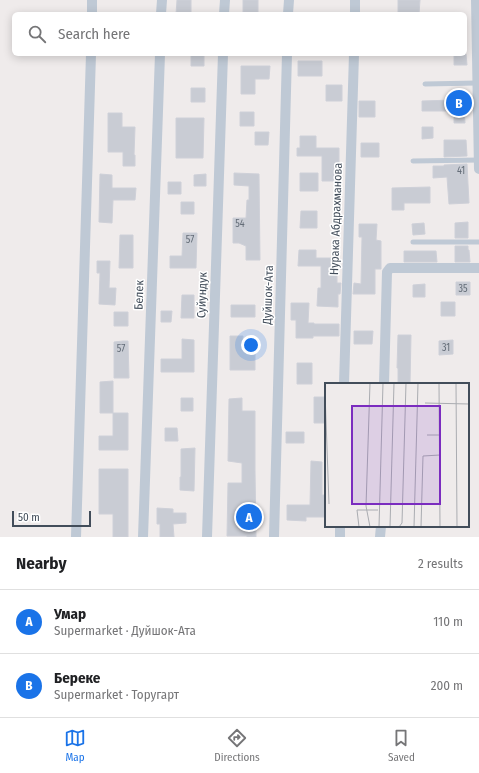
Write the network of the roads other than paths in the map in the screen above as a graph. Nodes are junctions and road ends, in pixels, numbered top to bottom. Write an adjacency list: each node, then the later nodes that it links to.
1 (92, 0): 7 (street)
2 (162, 0): 8 (street)
3 (225, 0): 9 (street)
4 (289, 0): 10 (street)
5 (355, 0): 11 (street)
6 (476, 0): 17 (street)
7 (92, 12)
8 (161, 12)
9 (224, 12)
10 (288, 12)
11 (355, 12)
12 (91, 56): 27 (street)
13 (160, 56): 28 (street, Белек)
14 (223, 56): 29 (street, Суйундук)
15 (287, 56): 30 (street, Дуйшок-Ата)
16 (354, 56): 25 (street, Нурака Абдрахманова)
17 (477, 83): 18 (lane); 20 (street)
18 (425, 84)
19 (413, 160): 20 (lane)
20 (479, 160): 21 (street)
21 (479, 169)
22 (413, 242): 23 (lane)
23 (479, 242)
24 (479, 268): 26 (street)
25 (344, 383)
26 (384, 383)
27 (76, 537)
28 (143, 537)
29 (207, 537)
30 (274, 537)

